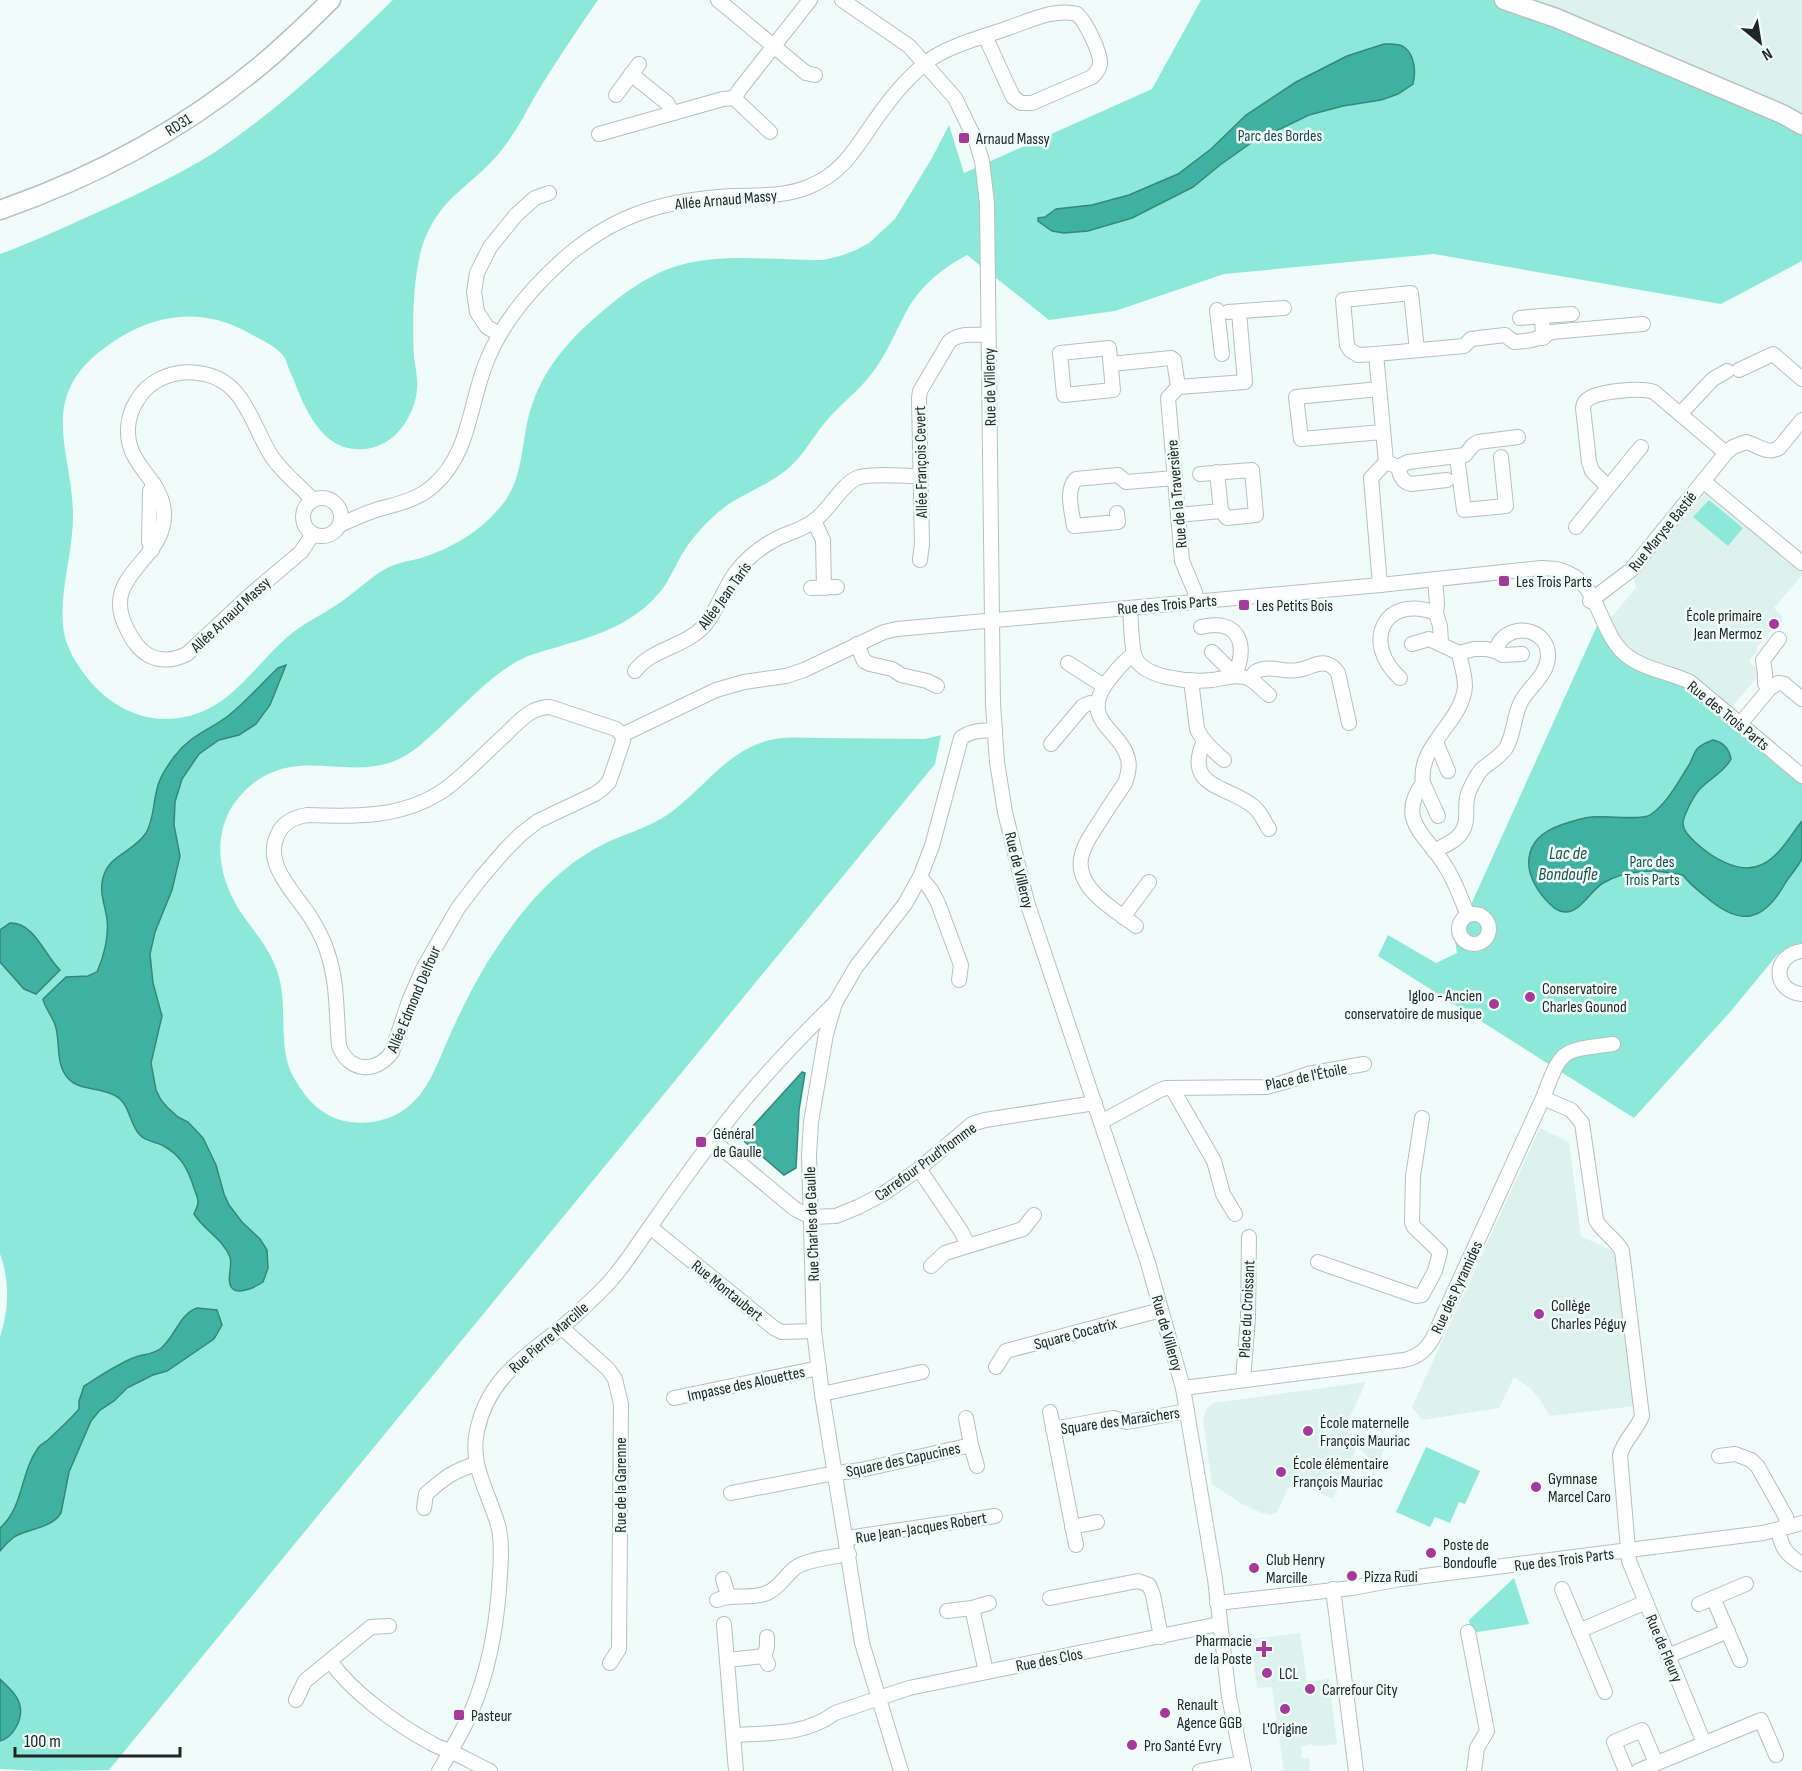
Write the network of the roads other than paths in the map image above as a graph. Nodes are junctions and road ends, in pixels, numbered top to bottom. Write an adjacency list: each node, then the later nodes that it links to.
1 (332, 0): 17 (main road, RD31 / RD31)
2 (718, 0): 7 (street)
3 (810, 0): 7 (street)
4 (842, 0): 8 (street, Rue de Villeroy)
5 (1504, 0): 13 (main road)
6 (985, 36): 6 (street, Allée Arnaud Massy); 8 (street, Allée Arnaud Massy)
7 (774, 47): 9 (street); 11 (street)
8 (925, 63): 26 (street, Allée Arnaud Massy); 27 (street, Rue de Villeroy)
9 (815, 75)
10 (616, 95): 12 (street)
11 (734, 99): 12 (street); 14 (street)
12 (673, 113): 15 (street)
13 (1802, 125)
14 (770, 132)
15 (599, 134)
16 (549, 193): 26 (street)
17 (0, 210)
18 (1284, 308): 19 (street)
19 (1228, 312): 24 (street); 25 (street)
20 (1572, 314): 21 (street)
21 (1542, 316): 22 (street); 28 (street)
22 (1520, 318)
23 (1643, 324): 28 (street)
24 (1240, 329): 25 (street); 34 (street)
25 (1220, 330): 30 (street)
26 (499, 334): 54 (street, Allée Arnaud Massy)
27 (988, 335): 47 (street, Allée François Cevert); 71 (street, Rue de Villeroy)
28 (1543, 338): 29 (street)
29 (1417, 350): 31 (street); 31 (street)
30 (1222, 354)
31 (1376, 354): 35 (street)
32 (1111, 364): 32 (street); 34 (street)
33 (1802, 379): 36 (street)
34 (1178, 387): 48 (street, Rue de la Traversière)
35 (1379, 389): 38 (street); 38 (street)
36 (1680, 414): 41 (street); 51 (street)
37 (1802, 420): 41 (street)
38 (1383, 432): 44 (street)
39 (1518, 437): 42 (street)
40 (1641, 447): 51 (street)
41 (1726, 453): 50 (street, Rue Maryse Bastié)
42 (1457, 457): 43 (street); 44 (street)
43 (1501, 457)
44 (1392, 464): 49 (street); 65 (street)
45 (1216, 472): 46 (street); 55 (street); 55 (street)
46 (1200, 474)
47 (920, 476): 58 (street, Allée Jean Taris); 62 (street, Allée François Cevert)
48 (1175, 478): 56 (street); 57 (street, Rue de la Traversière)
49 (1447, 480)
50 (1703, 481): 63 (street, Rue Maryse Bastié); 67 (street, Rue Maryse Bastié)
51 (1608, 487): 60 (street)
52 (313, 500): 53 (street); 61 (street); 61 (street, Allée Arnaud Massy)
53 (338, 506): 54 (street, Allée Arnaud Massy); 59 (street)
54 (376, 510): 59 (street, Allée Arnaud Massy)
55 (1221, 511): 57 (street)
56 (1117, 513)
57 (1178, 515): 68 (street, Rue de la Traversière)
58 (814, 521): 66 (street); 83 (street, Allée Jean Taris)
59 (340, 525): 61 (street)
60 (1576, 527)
61 (314, 534)
62 (920, 560)
63 (1802, 563)
64 (1435, 579): 65 (street, Rue des Trois Parts); 67 (street, Rue des Trois Parts); 70 (street)
65 (1380, 585): 68 (street, Rue des Trois Parts)
66 (824, 588)
67 (1592, 600): 95 (street, Rue des Trois Parts)
68 (1197, 602): 69 (street, Rue des Trois Parts)
69 (1130, 608): 71 (street, Rue des Trois Parts); 80 (street)
70 (1436, 613): 76 (street); 85 (street)
71 (992, 619): 74 (street); 96 (street, Rue de Villeroy)
72 (1201, 627): 84 (street)
73 (1779, 639): 90 (street)
74 (857, 644): 88 (street); 97 (street)
75 (1412, 644): 76 (street)
76 (1441, 644): 79 (street)
77 (1495, 651): 79 (street); 81 (street); 107 (street)
78 (1212, 652): 84 (street)
79 (1459, 653): 99 (street)
80 (1134, 654): 87 (street); 89 (street)
81 (1522, 654)
82 (1068, 663): 89 (street)
83 (635, 671)
84 (1235, 675): 86 (street); 87 (street)
85 (1400, 678)
86 (1252, 679): 91 (street); 94 (street)
87 (1191, 680): 98 (street)
88 (937, 686)
89 (1104, 686): 93 (street)
90 (1770, 688): 92 (street); 95 (street)
91 (1269, 695)
92 (1802, 699)
93 (1098, 705): 100 (street); 111 (street)
94 (1349, 723)
95 (1741, 723): 103 (street, Rue des Trois Parts)
96 (995, 731): 108 (street, Rue Charles de Gaulle); 121 (street, Rue de Villeroy)
97 (622, 735): 97 (street, Allée Edmond Delfour)
98 (1204, 741): 101 (street); 106 (street)
99 (1436, 742): 102 (street); 104 (street)
100 (1051, 744)
101 (1224, 760)
102 (1448, 771)
103 (1802, 776)
104 (1423, 783): 105 (street); 107 (street)
105 (1438, 816)
106 (1269, 829)
107 (1434, 851): 110 (street)
108 (920, 877): 114 (street); 116 (street, Rue Charles de Gaulle)
109 (1149, 882): 111 (street)
110 (1468, 915)
111 (1123, 917): 112 (street)
112 (1136, 926)
113 (1802, 951): 115 (street)
114 (959, 980)
115 (1802, 994)
116 (835, 1003): 124 (street, Rue Pierre Marcille); 128 (street, Rue Charles de Gaulle)
117 (1612, 1044): 120 (street, Rue des Pyramides)
118 (1364, 1064): 119 (street, Place de l'Étoile)
119 (1172, 1088): 123 (street, Place de l'Étoile); 126 (street)
120 (1543, 1098): 135 (street, Rue des Pyramides); 164 (street, Rue de Fleury)
121 (1095, 1102): 123 (street, Rue de Villeroy); 125 (street, Carrefour Prud'homme)
122 (1422, 1118): 134 (street)
123 (1101, 1122): 136 (street, Rue de Villeroy)
124 (712, 1140): 128 (street); 129 (street, Rue Pierre Marcille)
125 (919, 1169): 128 (street, Carrefour Prud'homme); 131 (street)
126 (1235, 1214)
127 (1034, 1215): 131 (street)
128 (811, 1217): 138 (street, Rue Charles de Gaulle)
129 (650, 1227): 137 (street, Rue Pierre Marcille); 138 (street, Rue Montaubert)
130 (1249, 1237): 142 (street, Place du Croissant)
131 (968, 1245): 133 (street)
132 (1318, 1262): 134 (street)
133 (931, 1266)
134 (1435, 1271): 135 (street)
135 (1459, 1282): 142 (street, Rue des Pyramides)
136 (1161, 1310): 139 (street, Square Cocatrix); 143 (street, Rue de Villeroy)
137 (562, 1328): 152 (street, Rue Pierre Marcille); 191 (street, Rue de la Garenne)
138 (814, 1331): 140 (street, Rue Charles de Gaulle)
139 (996, 1367)
140 (819, 1368): 144 (street, Rue Charles de Gaulle); 145 (street, Impasse des Alouettes)
141 (914, 1371): 144 (street)
142 (1243, 1380): 143 (street, Rue des Pyramides)
143 (1183, 1388): 146 (street, Rue de Villeroy)
144 (822, 1394): 154 (street, Rue Charles de Gaulle)
145 (674, 1398)
146 (1187, 1411): 149 (street, Square des Maraîchers); 175 (street, Rue de Villeroy)
147 (1050, 1412): 149 (street, Square des Maraîchers)
148 (966, 1418): 150 (street, Square des Capucines)
149 (1053, 1429): 160 (street, Square des Maraîchers)
150 (971, 1445): 153 (street, Square des Capucines); 154 (street, Square des Capucines)
151 (1719, 1456): 161 (street)
152 (476, 1464): 156 (street); 198 (street, Rue Pierre Marcille)
153 (977, 1466)
154 (835, 1473): 155 (street, Square des Capucines); 162 (street, Rue Charles de Gaulle)
155 (731, 1493)
156 (424, 1508)
157 (995, 1516): 162 (street, Rue Jean-Jacques Robert)
158 (1097, 1522): 160 (street)
159 (1802, 1523): 161 (street, Rue des Trois Parts)
160 (1072, 1527): 163 (street, Square des Maraîchers)
161 (1782, 1529): 164 (street, Rue des Trois Parts); 166 (street)
162 (847, 1538): 165 (street, Rue Charles de Gaulle)
163 (1076, 1545)
164 (1630, 1551): 170 (street, Rue des Trois Parts); 173 (street, Rue de Fleury)
165 (849, 1554): 167 (street); 194 (street, Rue Charles de Gaulle)
166 (1802, 1564)
167 (723, 1579)
168 (1746, 1584): 172 (street)
169 (1562, 1589): 182 (street)
170 (1333, 1590): 175 (street, Rue des Trois Parts); 207 (street)
171 (1050, 1598): 185 (street)
172 (1713, 1598): 176 (street); 184 (street)
173 (1646, 1602): 182 (street); 187 (street, Rue de Fleury)
174 (989, 1603): 177 (street)
175 (1217, 1603): 180 (street, Rue de Villeroy)
176 (1699, 1604)
177 (972, 1608): 178 (street); 192 (street)
178 (947, 1611)
179 (724, 1624): 188 (street)
180 (1219, 1624): 185 (street, Rue des Clos); 201 (street, Rue de Villeroy)
181 (389, 1626): 190 (street)
182 (1579, 1631): 193 (street)
183 (1468, 1632): 208 (street)
184 (1728, 1632): 187 (street); 189 (street)
185 (1161, 1637): 192 (street, Rue des Clos)
186 (767, 1638): 188 (street)
187 (1668, 1656): 197 (street, Rue de Fleury)
188 (728, 1660): 196 (street)
189 (1740, 1660)
190 (330, 1661): 195 (street); 198 (street)
191 (610, 1663)
192 (986, 1672): 194 (street, Rue des Clos)
193 (1605, 1692)
194 (880, 1697): 196 (street, Rue des Clos); 205 (street, Rue Charles de Gaulle)
195 (296, 1700)
196 (734, 1735): 204 (street)
197 (1704, 1743): 199 (street); 200 (street)
198 (451, 1752): 202 (street, Rue Pierre Marcille); 203 (street)
199 (1776, 1755)
200 (1656, 1764): 209 (street); 210 (street)
201 (1243, 1767): 206 (street)
202 (440, 1771)
203 (490, 1771)
204 (736, 1771)
205 (901, 1771)
206 (1200, 1771)
207 (1356, 1771)
208 (1474, 1771)
209 (1626, 1771)
210 (1638, 1771)

